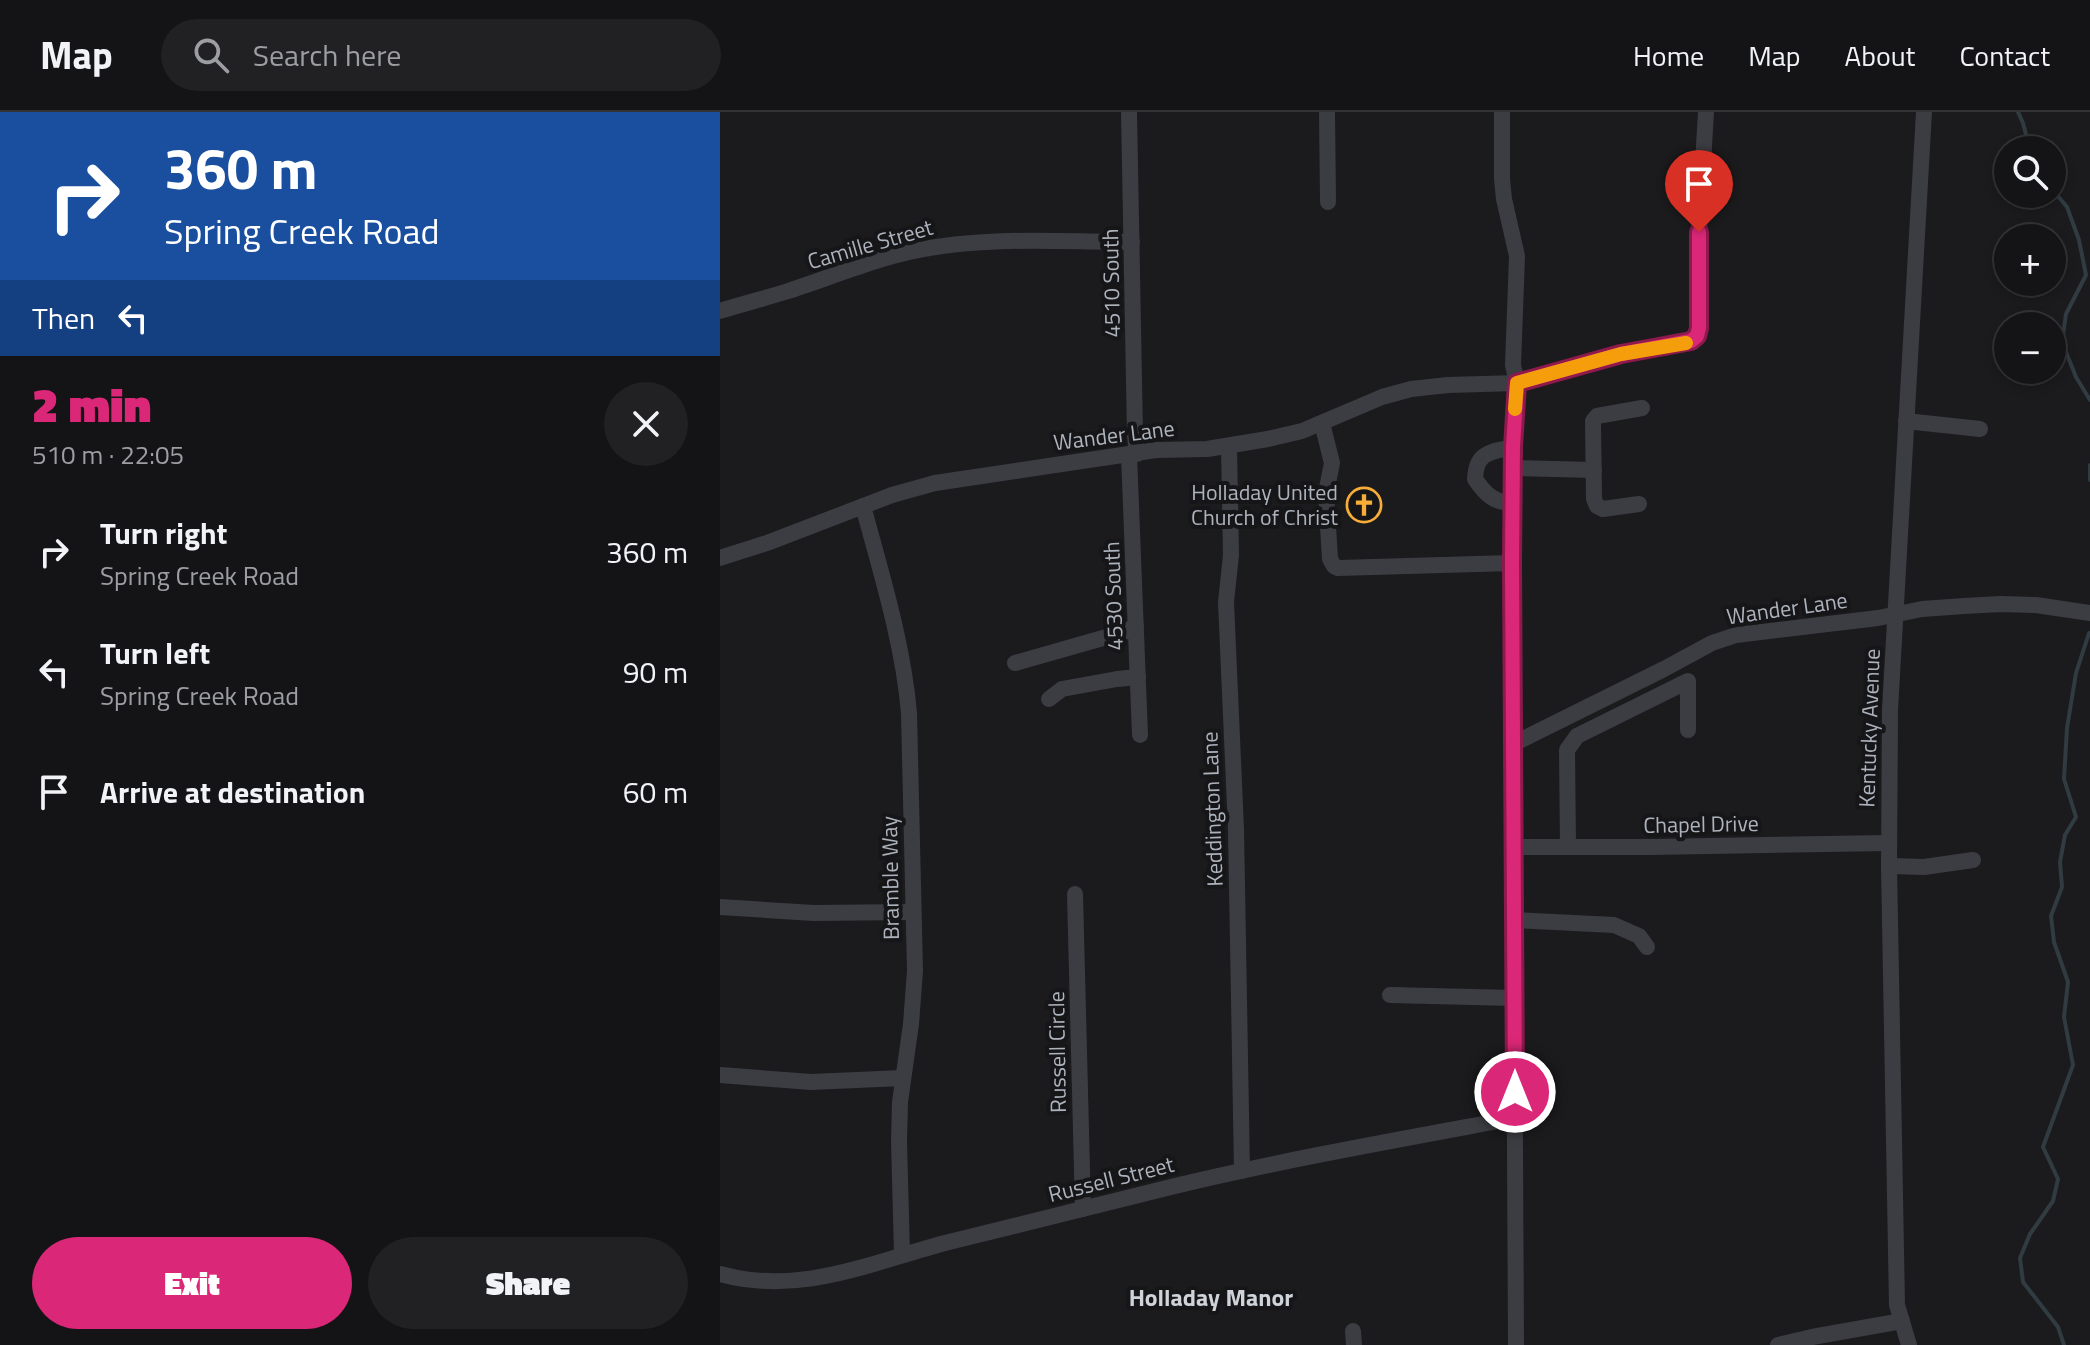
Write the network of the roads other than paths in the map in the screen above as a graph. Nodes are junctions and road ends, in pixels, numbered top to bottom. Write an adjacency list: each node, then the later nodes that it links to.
1 (1129, 112): 7 (street, 4510 South)
2 (1327, 112): 6 (street)
3 (1502, 112): 9 (street)
4 (1706, 112): 9 (street, Wander Lane)
5 (1924, 112): 11 (street, Kentucky Avenue)
6 (1328, 202)
7 (1132, 242): 8 (street, Camille Street); 16 (street, 4510 South)
8 (720, 311)
9 (1517, 383): 13 (street, Wander Lane); 15 (street)
10 (1642, 408): 18 (street)
11 (1906, 421): 12 (street); 24 (street, Kentucky Avenue)
12 (1980, 429)
13 (1325, 436): 14 (street, Wander Lane); 23 (street)
14 (1229, 446): 16 (street, Wander Lane); 48 (street, Keddington Lane)
15 (1513, 447): 17 (street); 19 (street)
16 (1133, 455): 21 (street, Wander Lane); 26 (street, 4530 South)
17 (1513, 468): 18 (street); 19 (street)
18 (1594, 470): 20 (street)
19 (1513, 503): 23 (street)
20 (1639, 504)
21 (863, 506): 22 (street, Wander Lane); 40 (street, Bramble Way)
22 (720, 558)
23 (1512, 563): 32 (street)
24 (1896, 613): 25 (street, Wander Lane); 32 (street, Wander Lane); 33 (street, Kentucky Avenue)
25 (2090, 613)
26 (1136, 626): 27 (street); 28 (street, 4530 South)
27 (1015, 663)
28 (1138, 677): 29 (street); 31 (street, 4530 South)
29 (1049, 699)
30 (1688, 730): 35 (street)
31 (1140, 735)
32 (1513, 744): 34 (street)
33 (1888, 843): 35 (street, Chapel Drive); 37 (street, Kentucky Avenue)
34 (1514, 847): 35 (street, Chapel Drive); 41 (street)
35 (1568, 847)
36 (1973, 860): 37 (street)
37 (1889, 866): 52 (street, Kentucky Avenue)
38 (1075, 894): 49 (street, Russell Circle)
39 (720, 907): 40 (street)
40 (912, 912): 46 (street, Bramble Way)
41 (1514, 920): 42 (street); 44 (street)
42 (1647, 947)
43 (1390, 995): 44 (street)
44 (1514, 998): 47 (street)
45 (720, 1075): 46 (street)
46 (902, 1078): 50 (street, Bramble Way)
47 (1515, 1118): 48 (street, Russell Street); 53 (street)
48 (1242, 1171): 49 (street, Russell Street)
49 (1083, 1209): 50 (street, Russell Street)
50 (902, 1254): 51 (street, Russell Street)
51 (720, 1274)
52 (1902, 1321): 54 (street); 55 (street, Kentucky Avenue)
53 (1516, 1345)
54 (1778, 1345)
55 (1909, 1345)

